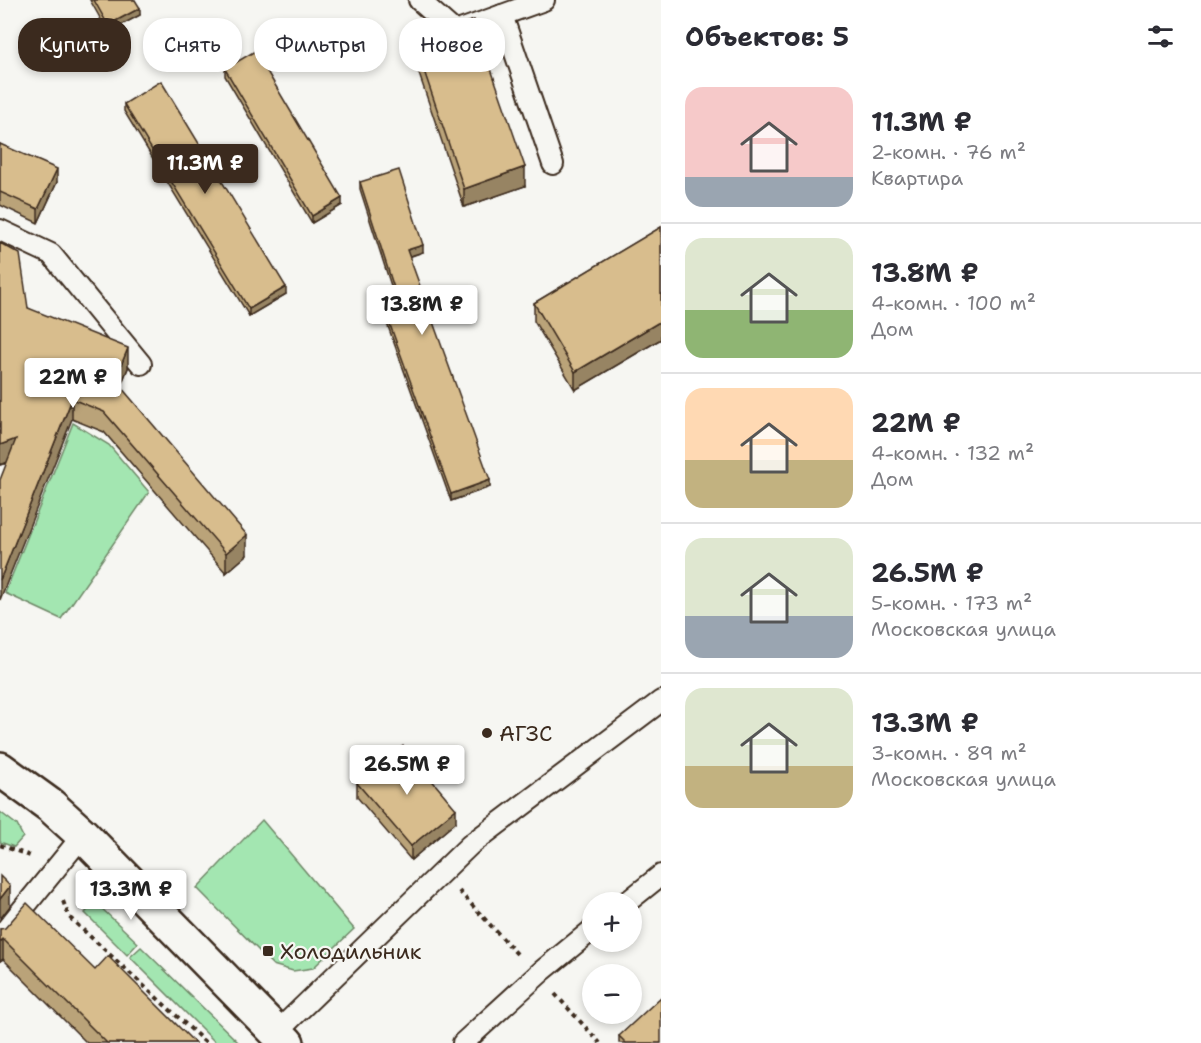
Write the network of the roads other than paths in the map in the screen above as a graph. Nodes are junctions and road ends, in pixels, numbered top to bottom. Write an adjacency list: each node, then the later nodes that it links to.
1 (418, 0): 3 (lane)
2 (544, 0): 3 (lane)
3 (502, 15): 4 (lane)
4 (553, 165)
5 (0, 230): 6 (lane)
6 (141, 364)
7 (661, 701): 14 (lane)
8 (0, 769): 9 (main road)
9 (83, 836): 12 (lane); 14 (main road)
10 (661, 874): 11 (lane)
11 (639, 892)
12 (0, 937)
13 (582, 938): 15 (lane)
14 (282, 1038)
15 (463, 1043)

